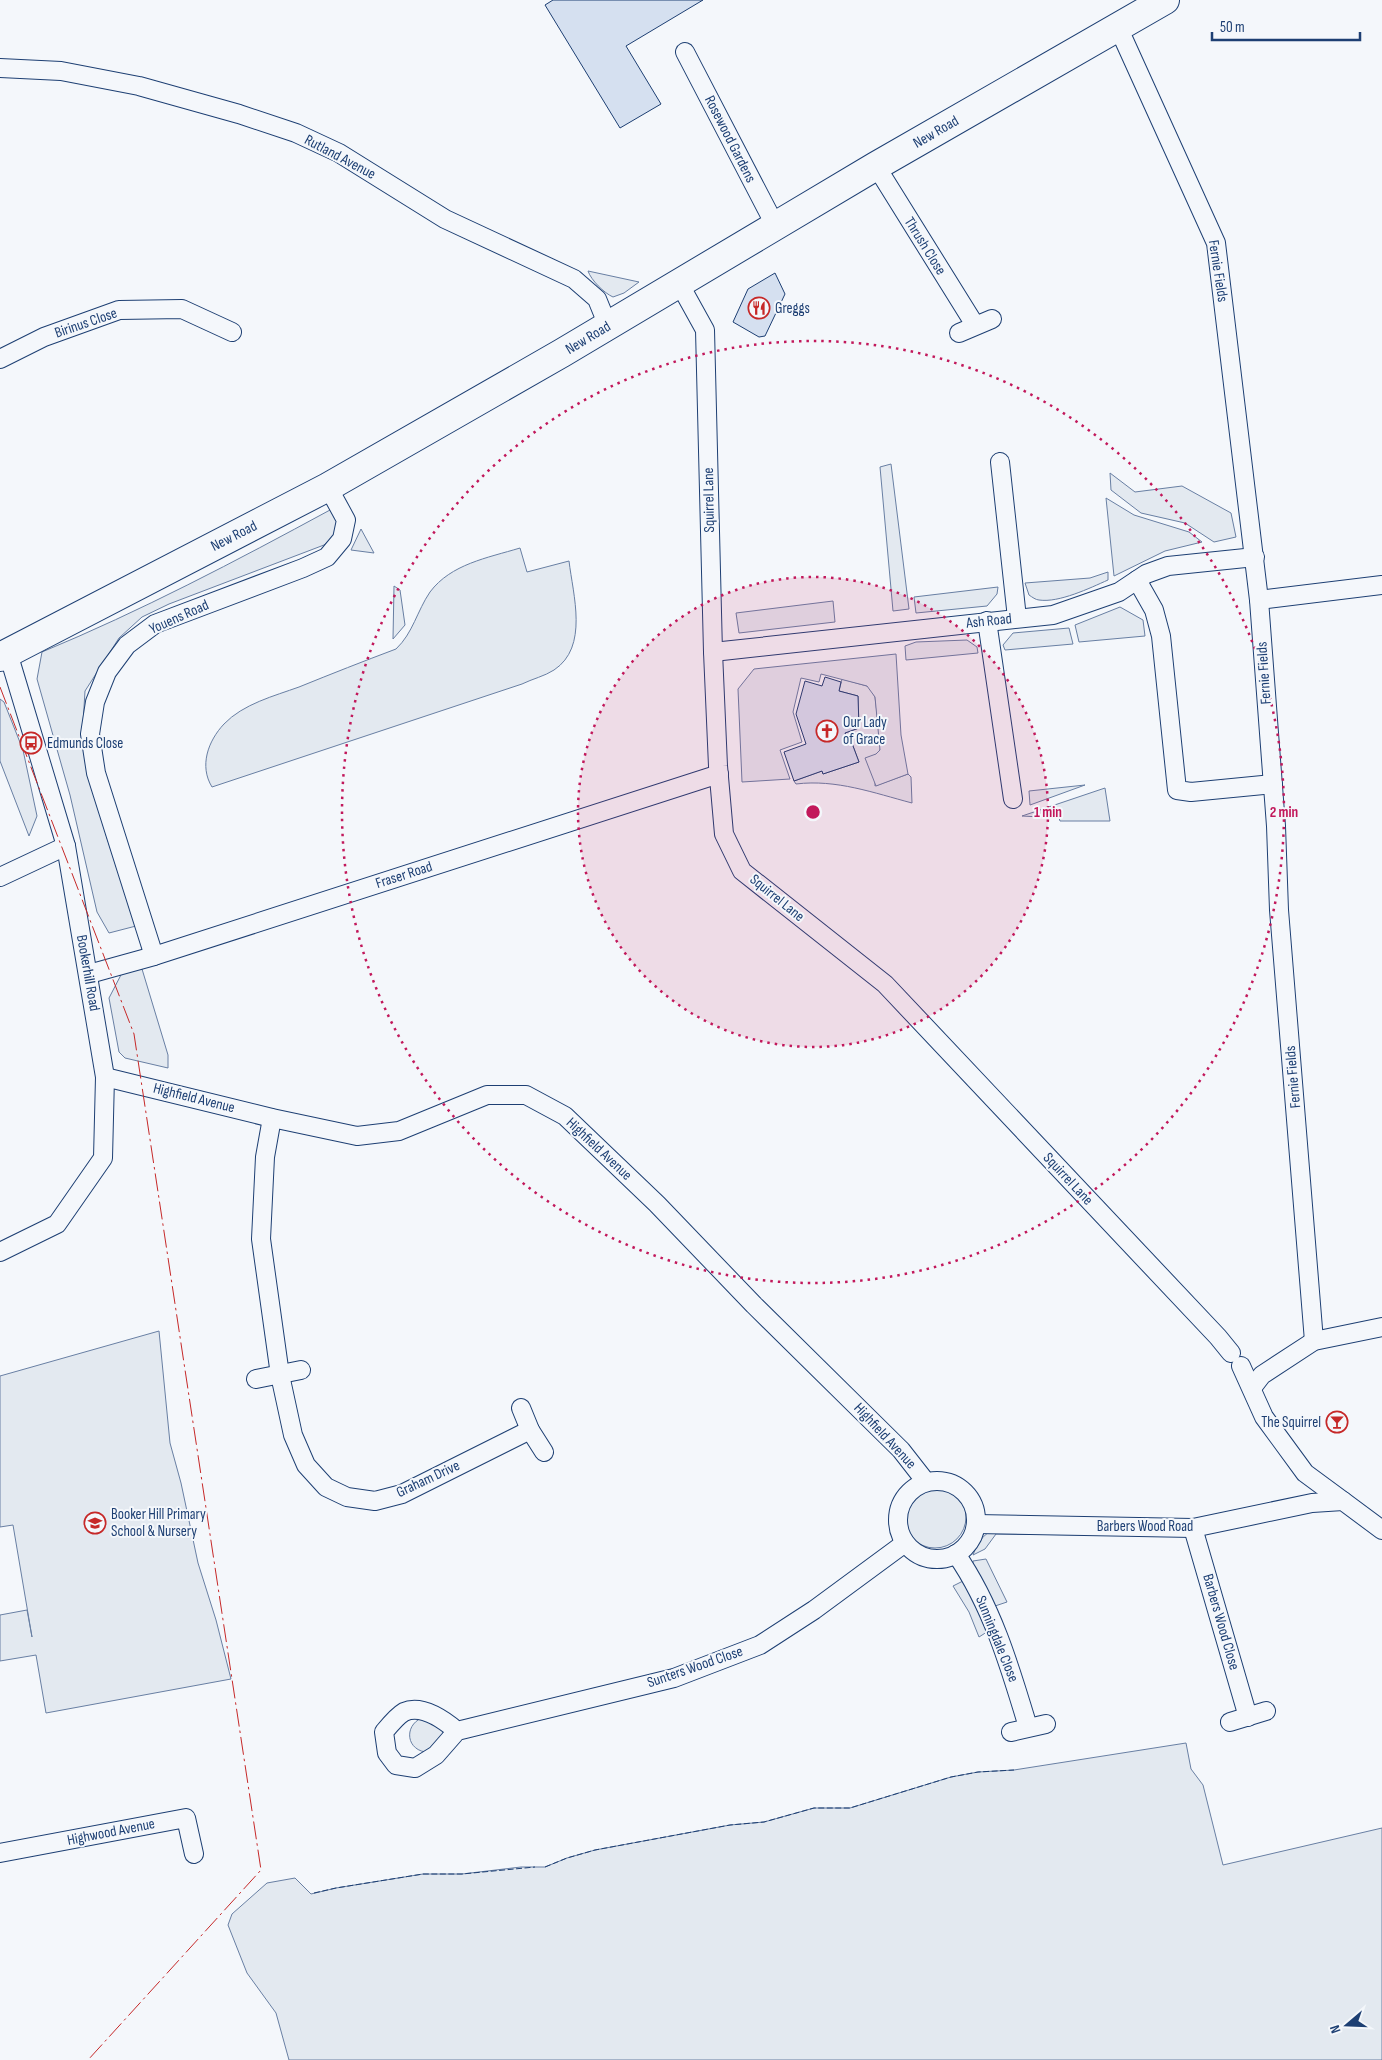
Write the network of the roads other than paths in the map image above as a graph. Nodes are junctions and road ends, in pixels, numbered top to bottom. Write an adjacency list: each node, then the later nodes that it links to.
1 (1165, 0): 2 (highway, New Road)
2 (1118, 28): 5 (highway, New Road); 14 (street, Fernie Fields)
3 (685, 52): 6 (street, Rosewood Gardens)
4 (0, 68): 9 (street, Rutland Avenue)
5 (876, 166): 6 (highway, New Road); 8 (street, Thrush Close)
6 (776, 227): 7 (highway, New Road)
7 (679, 283): 9 (highway, New Road); 20 (street, Squirrel Lane)
8 (992, 319)
9 (608, 326): 13 (highway, New Road)
10 (232, 332): 11 (street, Birinus Close)
11 (0, 359)
12 (1000, 462): 18 (street)
13 (328, 487): 21 (highway, New Road); 27 (street, Youens Road)
14 (1255, 557): 15 (street, Ash Road); 17 (street, Fernie Fields)
15 (1137, 580): 18 (street, Ash Road); 23 (street)
16 (1382, 585): 17 (street)
17 (1259, 600): 23 (street, Fernie Fields)
18 (1017, 618): 19 (street, Ash Road)
19 (987, 621): 20 (street, Ash Road); 24 (street)
20 (713, 652): 22 (street, Squirrel Lane)
21 (4, 656): 25 (street, Bookerhill Road)
22 (719, 774): 27 (street, Fraser Road); 37 (street, Squirrel Lane)
23 (1273, 784): 33 (street, Fernie Fields)
24 (1013, 799)
25 (66, 846): 26 (street); 28 (street, Bookerhill Road)
26 (0, 877)
27 (154, 956): 28 (street, Fraser Road)
28 (89, 974): 29 (street, Bookerhill Road)
29 (105, 1077): 30 (street, Highfield Avenue); 31 (street, Bookerhill Road)
30 (272, 1118): 35 (street, Graham Drive); 41 (street, Highfield Avenue)
31 (0, 1252)
32 (1382, 1327): 33 (street)
33 (1314, 1341): 37 (street)
34 (301, 1370): 35 (street)
35 (280, 1375): 36 (street); 39 (street, Graham Drive)
36 (256, 1379)
37 (1252, 1388): 42 (street, Squirrel Lane)
38 (520, 1408): 39 (street)
39 (530, 1430): 40 (street)
40 (544, 1452)
41 (926, 1482): 43 (street); 46 (street)
42 (1344, 1501): 44 (street, Barbers Wood Road); 45 (street, Squirrel Lane)
43 (976, 1524): 44 (street, Barbers Wood Road); 47 (street)
44 (1193, 1528): 49 (street, Barbers Wood Close)
45 (1382, 1530)
46 (904, 1543): 47 (street); 53 (street, Sunters Wood Close)
47 (956, 1554): 52 (street, Sunningdale Close)
48 (1266, 1711): 49 (street)
49 (1248, 1717): 50 (street)
50 (1230, 1722)
51 (1046, 1724): 52 (street)
52 (1028, 1727): 54 (street)
53 (457, 1731)
54 (1011, 1732)
55 (0, 1852): 56 (street, Highwood Avenue)
56 (194, 1854)

